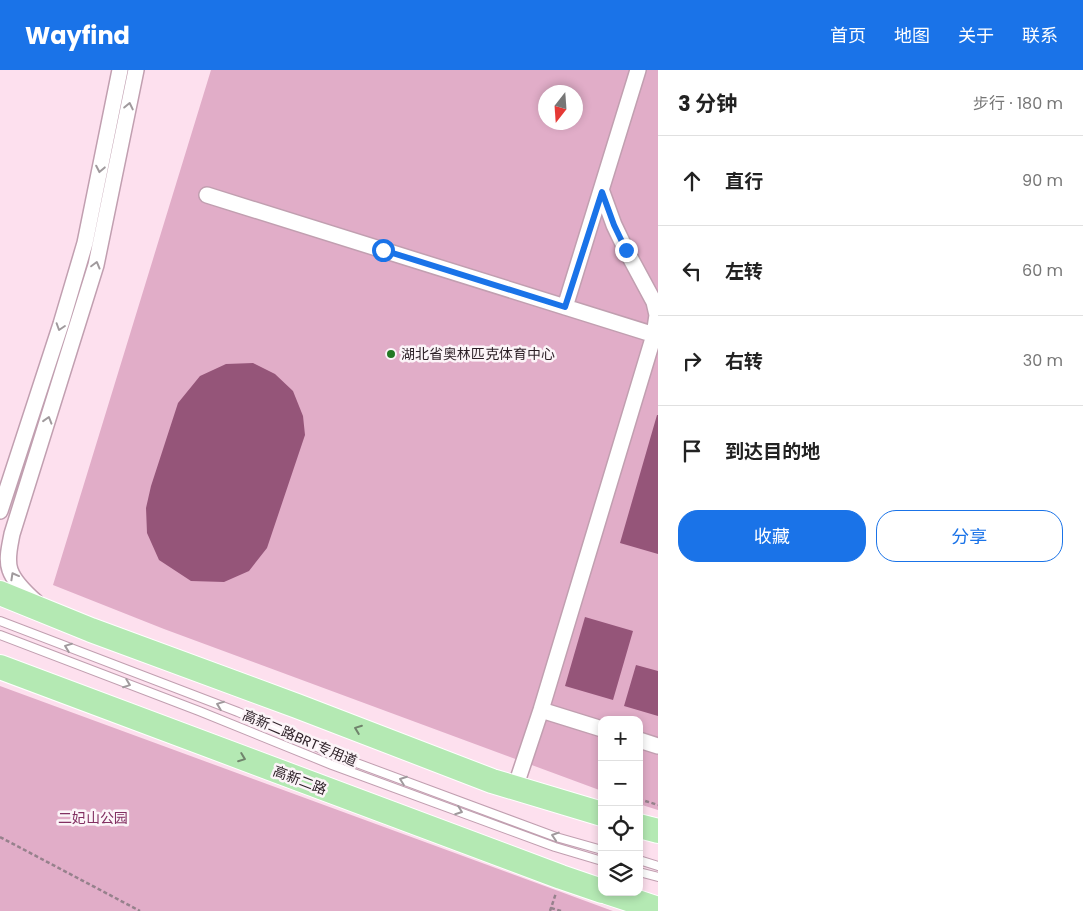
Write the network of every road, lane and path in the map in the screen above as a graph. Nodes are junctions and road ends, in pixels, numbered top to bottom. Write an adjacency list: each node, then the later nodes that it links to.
1 (120, 70): 8 (street, one-way to 8)
2 (136, 70): 10 (street, one-way to 2)
3 (638, 70): 4 (street)
4 (602, 192): 6 (street); 7 (street)
5 (206, 195): 6 (street)
6 (565, 307): 7 (street)
7 (656, 336): 14 (street)
8 (0, 511)
9 (0, 593): 10 (main road)
10 (46, 612): 18 (main road, one-way to 10)
11 (0, 621): 25 (lane, 高新二路BRT专用道, one-way to 11)
12 (0, 635): 26 (lane, 高新二路BRT专用道, one-way to 26)
13 (0, 667): 31 (main road, 高新二路, one-way to 31)
14 (541, 710): 15 (street); 18 (street)
15 (598, 728)
16 (643, 741): 17 (street)
17 (658, 746)
18 (515, 788): 21 (main road)
19 (643, 801): 20 (path)
20 (658, 805)
21 (598, 813)
22 (643, 827): 23 (main road)
23 (658, 831)
24 (0, 837): 35 (path)
25 (598, 849)
26 (598, 860)
27 (643, 861): 28 (lane)
28 (658, 866)
29 (643, 873): 30 (lane)
30 (658, 877)
31 (598, 890)
32 (619, 896): 34 (main road)
33 (550, 908): 36 (path)
34 (658, 909)
35 (140, 911)
36 (561, 911)

